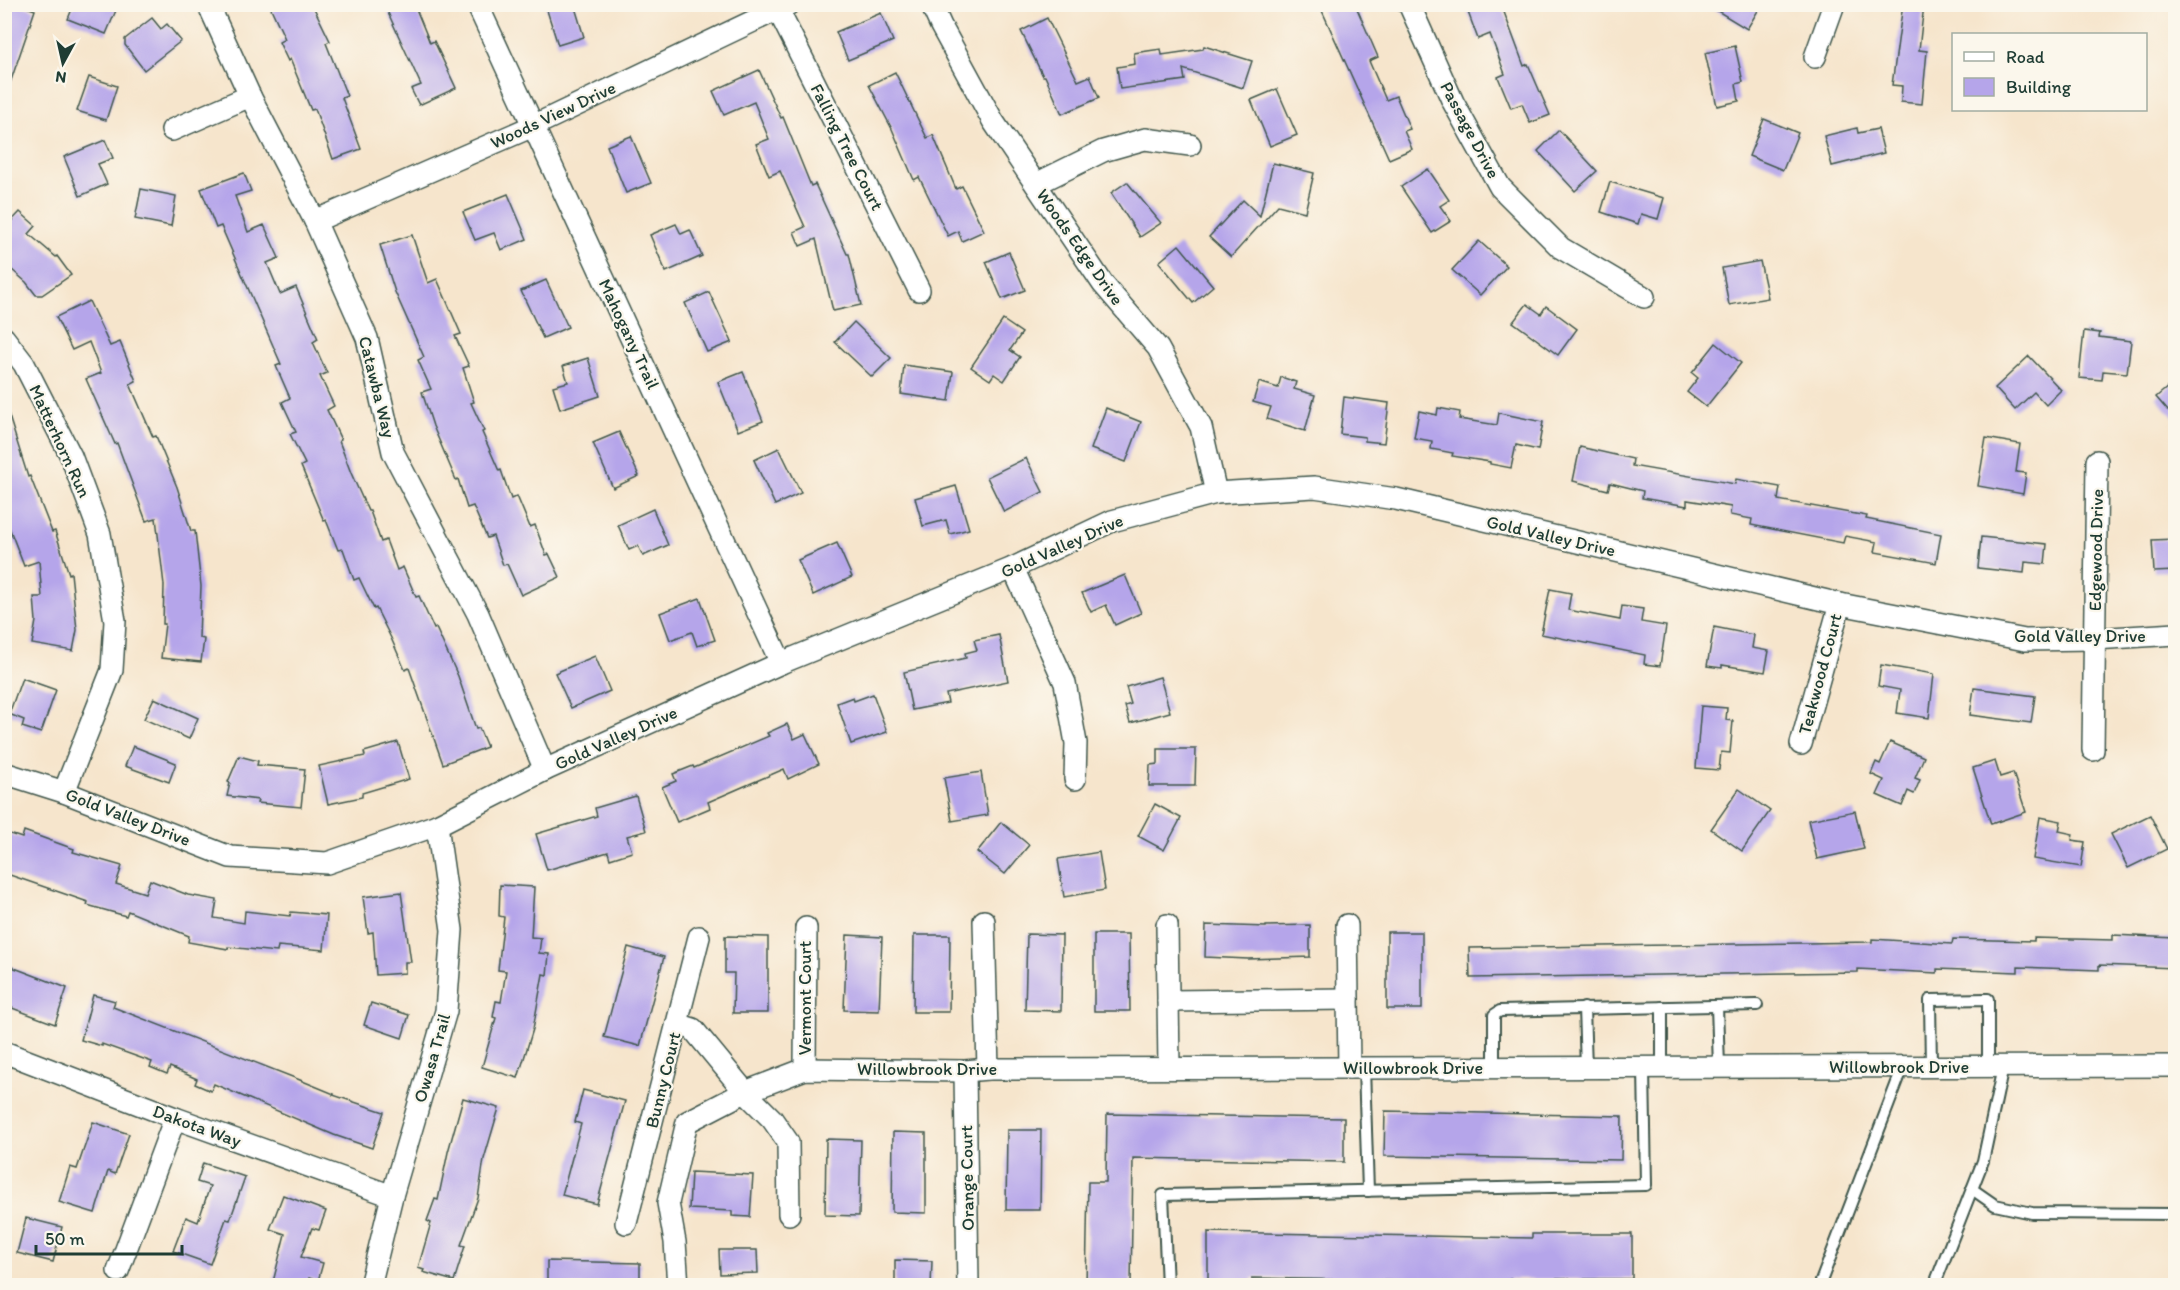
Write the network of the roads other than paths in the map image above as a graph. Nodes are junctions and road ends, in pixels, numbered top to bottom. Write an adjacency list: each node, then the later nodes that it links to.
1 (207, 4): 8 (street, Catawba Way)
2 (477, 4): 9 (street, Mahogany Trail)
3 (932, 4): 12 (street, Woods Edge Drive)
4 (1409, 4): 15 (street, Passage Drive)
5 (1834, 4): 7 (street)
6 (780, 6): 9 (street, Woods View Drive); 14 (street, Falling Tree Court)
7 (1815, 57)
8 (250, 96): 10 (street); 13 (street, Catawba Way)
9 (533, 126): 13 (street, Woods View Drive); 23 (street, Mahogany Trail)
10 (172, 130)
11 (1190, 145): 12 (street)
12 (1036, 184): 18 (street, Woods Edge Drive)
13 (315, 221): 26 (street, Catawba Way)
14 (919, 290)
15 (1644, 297)
16 (4, 338): 29 (street, Matterhorn Run)
17 (2097, 461): 22 (street, Edgewood Drive)
18 (1216, 493): 19 (street, Gold Valley Drive); 20 (street, Gold Valley Drive)
19 (1013, 568): 23 (street, Gold Valley Drive); 28 (street)
20 (1840, 604): 22 (street, Gold Valley Drive); 24 (street, Teakwood Court)
21 (2175, 634): 22 (street, Gold Valley Drive)
22 (2094, 639): 25 (street, Edgewood Drive)
23 (782, 663): 26 (street, Gold Valley Drive)
24 (1801, 744)
25 (2093, 750)
26 (545, 770): 30 (street, Gold Valley Drive)
27 (4, 772): 29 (street, Gold Valley Drive)
28 (1075, 779)
29 (64, 792): 30 (street, Gold Valley Drive)
30 (437, 825): 61 (street, Owasa Trail)
31 (984, 921): 55 (street)
32 (1167, 925): 37 (street)
33 (1347, 925): 36 (street)
34 (806, 928): 54 (street, Vermont Court)
35 (699, 937): 42 (street, Bunny Court)
36 (1348, 999): 37 (street); 50 (street)
37 (1168, 1001): 49 (street)
38 (1717, 1005): 39 (lane); 40 (lane); 45 (lane)
39 (1756, 1005)
40 (1662, 1007): 41 (lane); 53 (lane)
41 (1584, 1008): 51 (lane); 52 (lane)
42 (677, 1024): 57 (street); 64 (street, Bunny Court)
43 (4, 1052): 58 (street, Dakota Way)
44 (2175, 1066): 48 (street, Willowbrook Drive)
45 (1719, 1067): 46 (street, Willowbrook Drive); 53 (street, Willowbrook Drive)
46 (1903, 1067): 47 (street, Willowbrook Drive); 66 (lane)
47 (1931, 1067): 48 (street, Willowbrook Drive); 48 (lane)
48 (1996, 1067): 59 (lane)
49 (1169, 1068): 50 (street, Willowbrook Drive); 55 (street, Willowbrook Drive)
50 (1356, 1068): 51 (street, Willowbrook Drive); 60 (lane)
51 (1494, 1068): 52 (street, Willowbrook Drive)
52 (1586, 1068): 53 (street, Willowbrook Drive)
53 (1653, 1068): 60 (lane)
54 (805, 1069): 56 (street, Willowbrook Drive); 57 (street, Willowbrook Drive)
55 (988, 1069): 56 (street, Willowbrook Drive)
56 (965, 1071): 69 (street, Orange Court)
57 (745, 1092): 62 (street); 68 (street, Willowbrook Drive)
58 (175, 1118): 61 (street, Dakota Way); 65 (street)
59 (1972, 1189): 63 (lane); 71 (lane)
60 (1368, 1191): 70 (lane)
61 (392, 1196): 67 (street, Owasa Trail)
62 (789, 1214)
63 (2175, 1214)
64 (626, 1223)
65 (117, 1271)
66 (1820, 1284)
67 (370, 1286)
68 (678, 1286)
69 (969, 1286)
70 (1167, 1286)
71 (1934, 1286)

